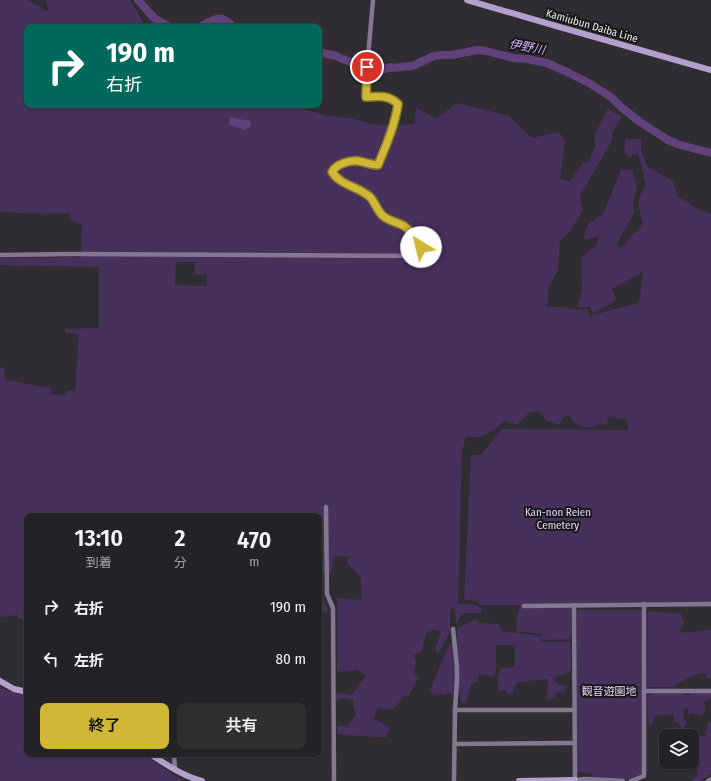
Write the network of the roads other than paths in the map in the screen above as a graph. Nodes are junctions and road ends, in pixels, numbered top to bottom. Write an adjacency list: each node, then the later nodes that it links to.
1 (373, 0): 4 (street)
2 (467, 0): 3 (main road, Kamiubun Daiba Line)
3 (711, 70)
4 (0, 255)
5 (326, 507): 24 (street)
6 (574, 604): 7 (street); 9 (street); 16 (street)
7 (644, 604): 8 (street); 14 (street)
8 (711, 604)
9 (524, 606)
10 (453, 629): 15 (street)
11 (0, 681): 13 (main road)
12 (711, 690): 14 (street)
13 (24, 691)
14 (644, 691): 29 (street)
15 (455, 710): 16 (street); 18 (street)
16 (574, 710): 17 (street)
17 (574, 743): 18 (street); 27 (street)
18 (455, 744): 25 (street)
19 (155, 757): 21 (main road)
20 (174, 757): 21 (street)
21 (176, 770): 23 (main road)
22 (711, 779): 30 (street)
23 (202, 781)
24 (334, 781)
25 (454, 781)
26 (519, 781): 27 (main road)
27 (575, 781): 28 (street)
28 (623, 781)
29 (631, 781)
30 (708, 781)

